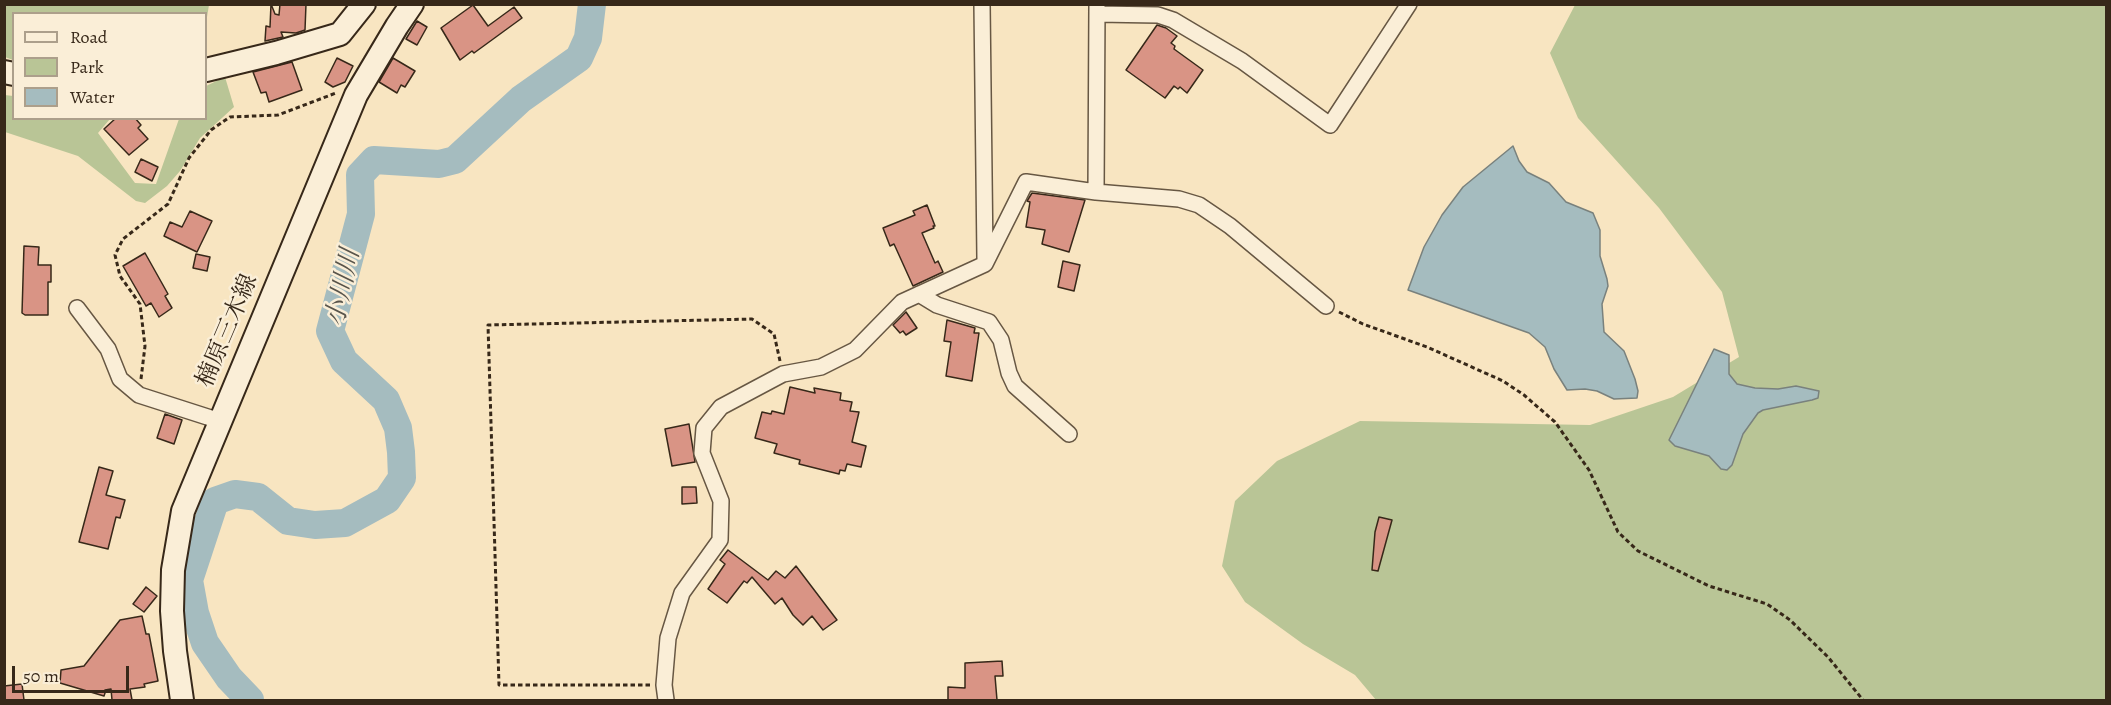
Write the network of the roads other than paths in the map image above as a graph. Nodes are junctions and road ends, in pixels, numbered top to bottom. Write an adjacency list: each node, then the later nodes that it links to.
1 (364, 4): 6 (main road)
2 (412, 4): 12 (main road, 楠原三木線)
3 (982, 4): 8 (street)
4 (1409, 4): 5 (street)
5 (1097, 9): 7 (street)
6 (207, 70)
7 (1096, 192): 8 (street); 10 (street)
8 (985, 264): 9 (street)
9 (919, 294): 13 (street); 15 (street)
10 (1326, 306)
11 (77, 308): 12 (street)
12 (220, 421): 14 (main road, 楠原三木線)
13 (1069, 435)
14 (182, 700)
15 (666, 700)

